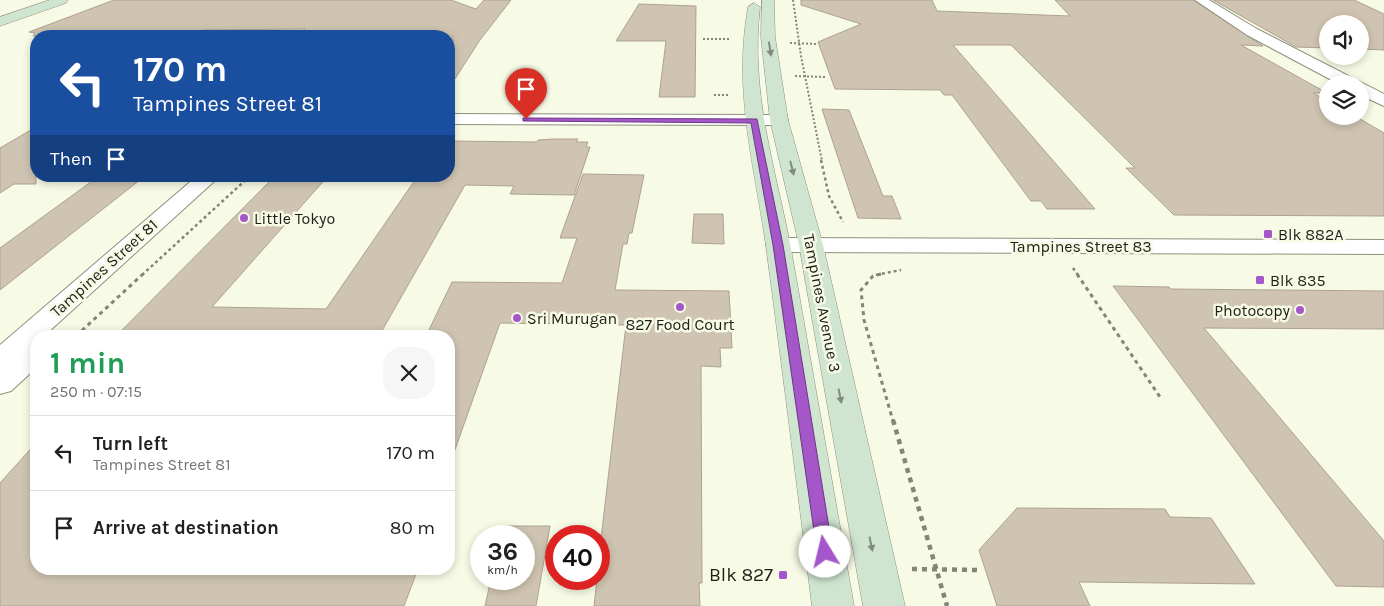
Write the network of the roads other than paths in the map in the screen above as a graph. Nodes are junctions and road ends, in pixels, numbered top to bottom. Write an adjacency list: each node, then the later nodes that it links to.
1 (32, 0): 6 (street)
2 (62, 0): 7 (street)
3 (756, 0): 12 (street, Tampines Avenue 3)
4 (768, 0): 13 (street, Tampines Avenue 3, one-way to 13)
5 (1201, 0): 8 (street)
6 (0, 11)
7 (0, 22)
8 (1335, 75)
9 (1369, 93): 10 (street)
10 (1384, 101)
11 (455, 113): 12 (street)
12 (754, 117): 13 (street); 14 (street); 17 (street, Tampines Avenue 3)
13 (779, 117): 17 (street, Tampines Avenue 3, one-way to 17)
14 (455, 119)
15 (203, 182): 19 (street, Tampines Street 81)
16 (221, 182): 20 (street, Tampines Street 81)
17 (794, 245): 18 (street, Tampines Street 83); 25 (street, Tampines Avenue 3); 26 (street, Tampines Avenue 3, one-way to 26)
18 (1384, 247)
19 (34, 330)
20 (59, 330)
21 (30, 334): 23 (street, Tampines Street 81)
22 (30, 356): 24 (street)
23 (0, 360)
24 (0, 384)
25 (833, 606)
26 (884, 606)

